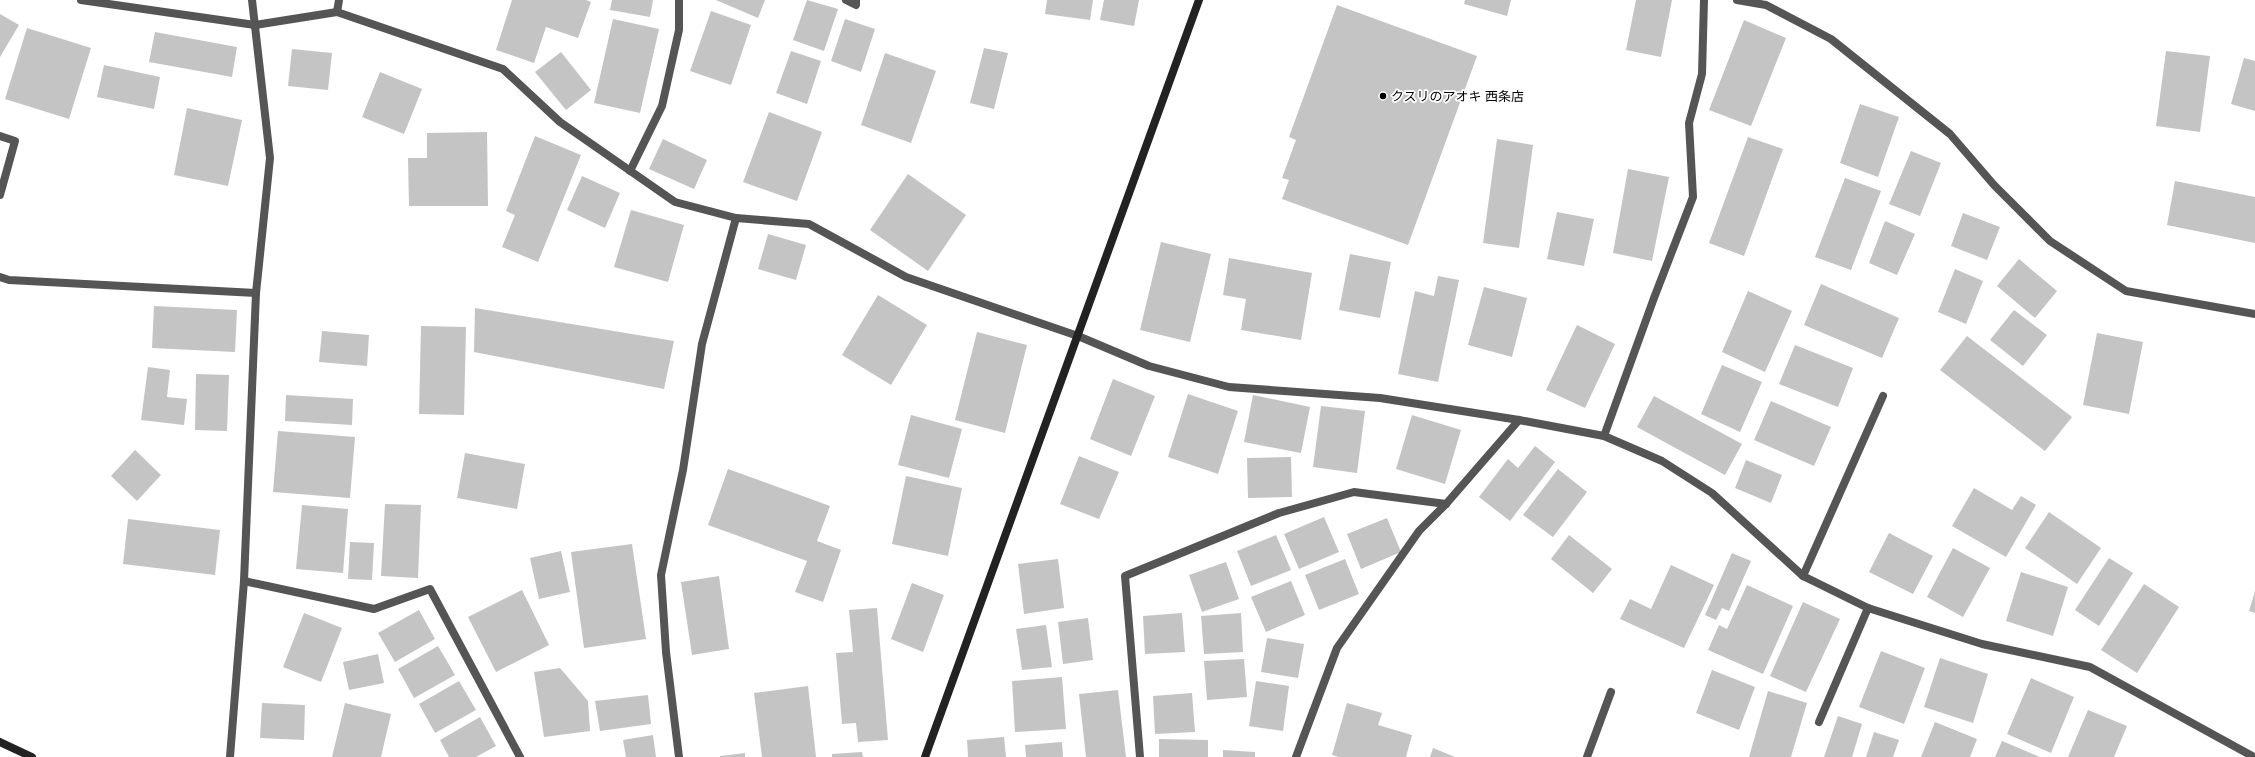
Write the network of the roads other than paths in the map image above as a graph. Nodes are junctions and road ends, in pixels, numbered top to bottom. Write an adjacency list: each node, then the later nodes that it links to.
1 (82, 0): 11 (street)
2 (252, 0): 11 (street)
3 (340, 0): 10 (street)
4 (679, 0): 13 (street)
5 (846, 0): 6 (street)
6 (856, 0)
7 (1200, 0): 19 (street)
8 (1704, 0): 22 (street)
9 (1737, 0): 18 (street)
10 (337, 12): 11 (street); 13 (street)
11 (255, 25): 17 (street)
12 (0, 136): 14 (street)
13 (630, 171): 15 (street)
14 (0, 195)
15 (736, 218): 19 (street); 33 (street)
16 (0, 277): 17 (street)
17 (256, 293): 25 (street)
18 (2255, 314)
19 (1078, 336): 21 (street); 34 (street)
20 (1883, 396): 24 (street)
21 (1519, 420): 22 (street); 23 (street)
22 (1604, 436): 24 (street)
23 (1446, 504): 35 (street); 36 (street)
24 (1803, 576): 26 (street)
25 (244, 581): 31 (street); 32 (street)
26 (1868, 608): 28 (street); 38 (street)
27 (1611, 692): 37 (street)
28 (1819, 722)
29 (0, 742): 30 (street)
30 (32, 757)
31 (230, 757)
32 (520, 757)
33 (679, 757)
34 (925, 757)
35 (1140, 757)
36 (1296, 757)
37 (1587, 757)
38 (2254, 757)

